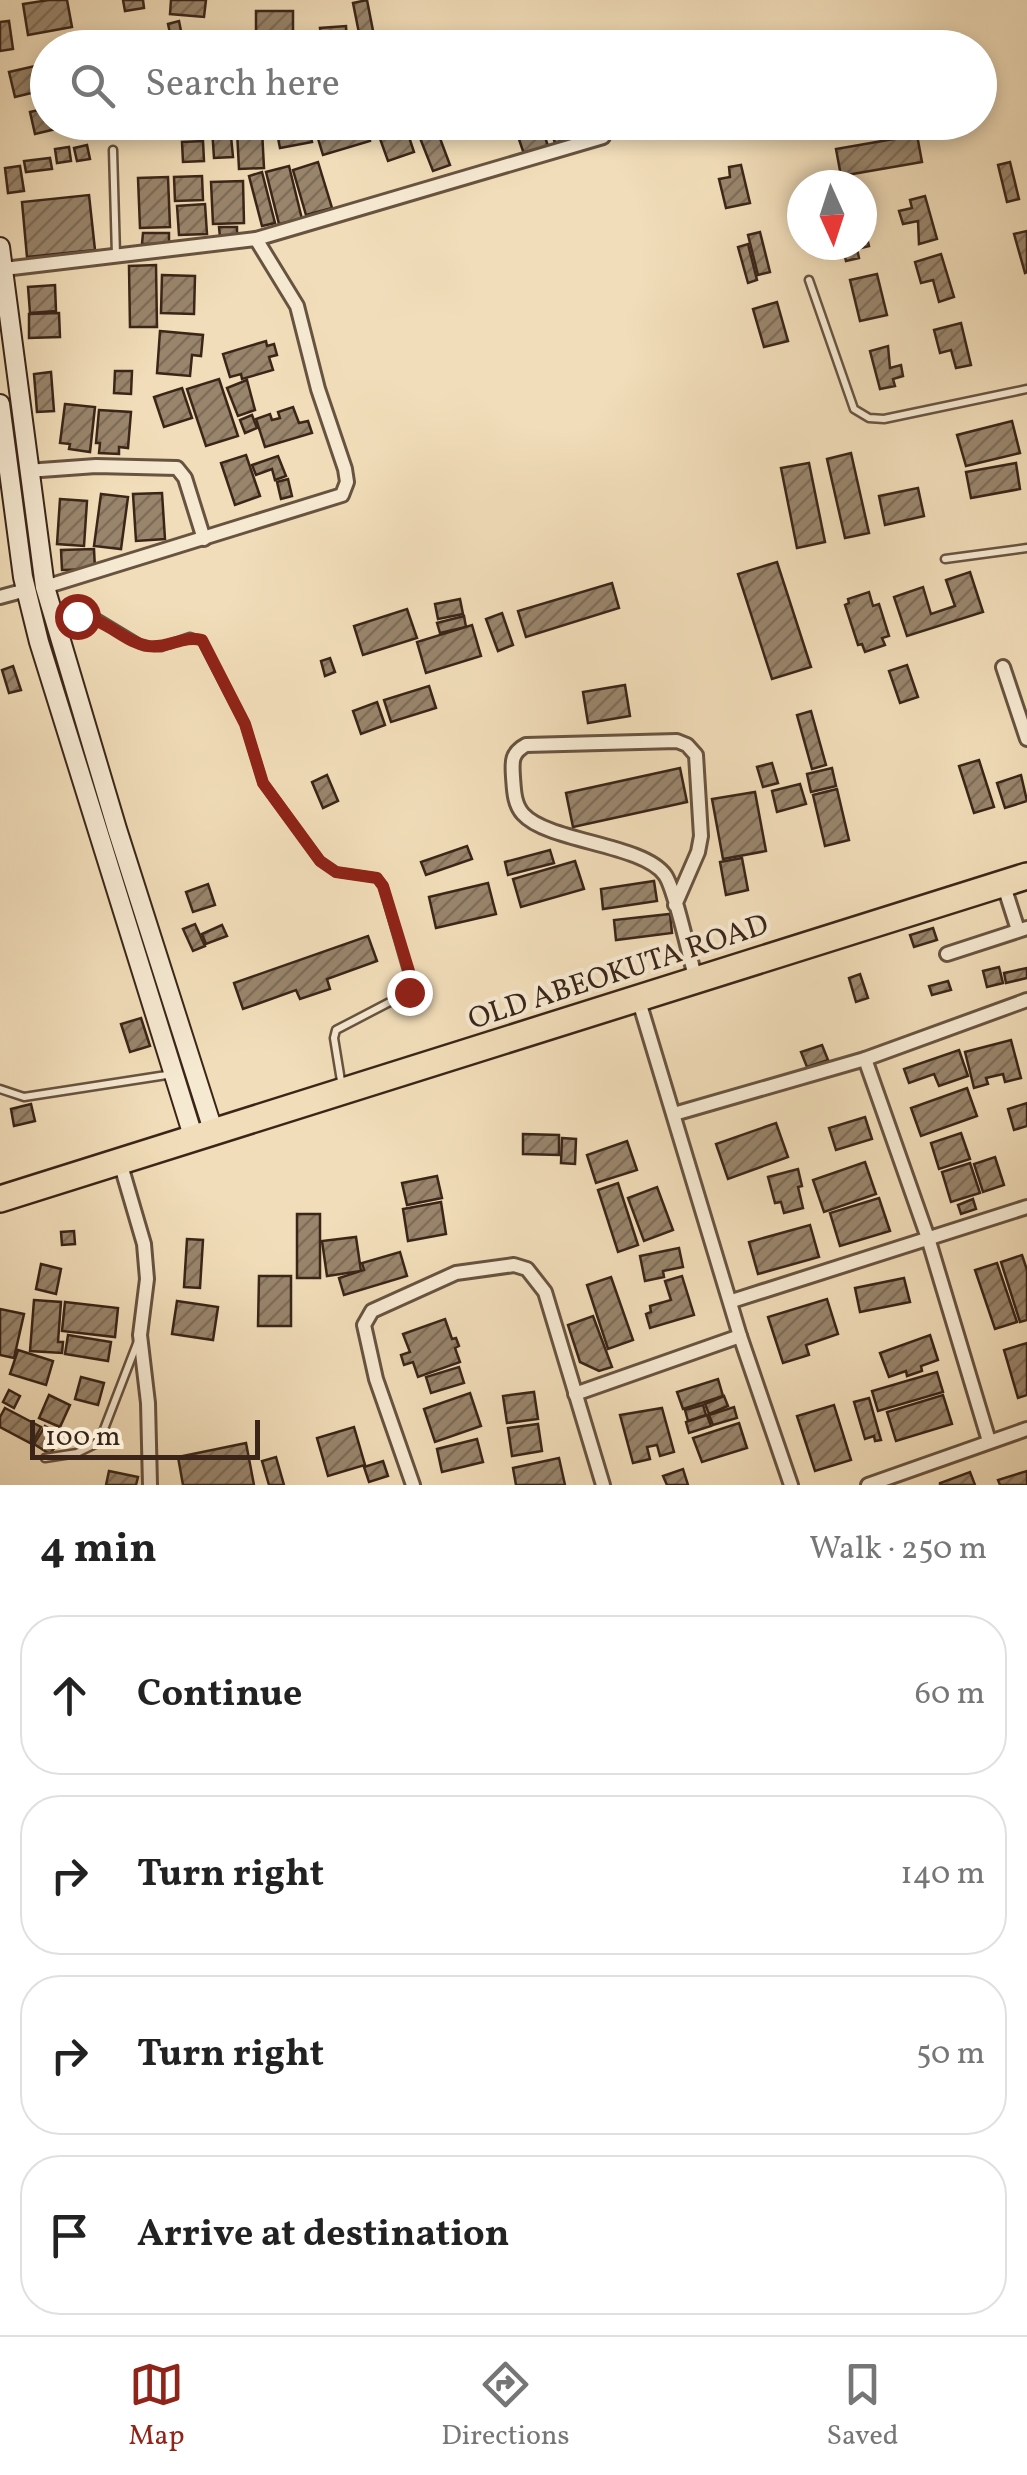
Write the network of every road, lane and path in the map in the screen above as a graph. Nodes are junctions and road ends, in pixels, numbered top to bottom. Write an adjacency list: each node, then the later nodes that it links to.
1 (593, 140): 3 (street)
2 (113, 150): 5 (lane)
3 (256, 239): 5 (street); 12 (street)
4 (0, 247): 6 (street)
5 (116, 256): 6 (street)
6 (4, 269): 11 (street)
7 (809, 280): 8 (lane)
8 (1027, 389)
9 (0, 404): 10 (street)
10 (3, 456): 15 (street)
11 (27, 471): 12 (street); 15 (street)
12 (204, 539): 15 (street)
13 (1027, 548): 14 (lane)
14 (945, 558)
15 (35, 589): 16 (street); 17 (street); 28 (street)
16 (0, 597)
17 (53, 618): 30 (lane); 32 (street)
18 (1003, 667): 19 (street)
19 (1027, 739)
20 (1015, 880): 22 (street); 24 (highway, OLD ABEOKUTA ROAD)
21 (675, 905): 21 (street); 24 (street)
22 (1023, 929): 23 (street)
23 (948, 954)
24 (696, 980): 25 (highway, OLD ABEOKUTA ROAD)
25 (638, 998): 30 (highway, OLD ABEOKUTA ROAD); 31 (street)
26 (1027, 1000): 27 (street)
27 (865, 1059): 31 (street); 36 (street)
28 (174, 1074): 29 (lane); 32 (street)
29 (0, 1092)
30 (343, 1092): 32 (highway, OLD ABEOKUTA ROAD)
31 (674, 1114): 37 (street)
32 (204, 1136): 33 (highway, OLD ABEOKUTA ROAD)
33 (120, 1162): 34 (highway, OLD ABEOKUTA ROAD); 38 (street)
34 (0, 1199)
35 (1027, 1207): 36 (street)
36 (928, 1238): 37 (street); 42 (street)
37 (732, 1301): 39 (street)
38 (140, 1336): 43 (lane); 44 (street)
39 (740, 1336): 40 (street); 47 (street)
40 (574, 1394): 45 (street); 46 (street)
41 (1027, 1429): 42 (street)
42 (990, 1441): 48 (street)
43 (44, 1458)
44 (150, 1485)
45 (413, 1485)
46 (603, 1485)
47 (791, 1485)
48 (868, 1485)

